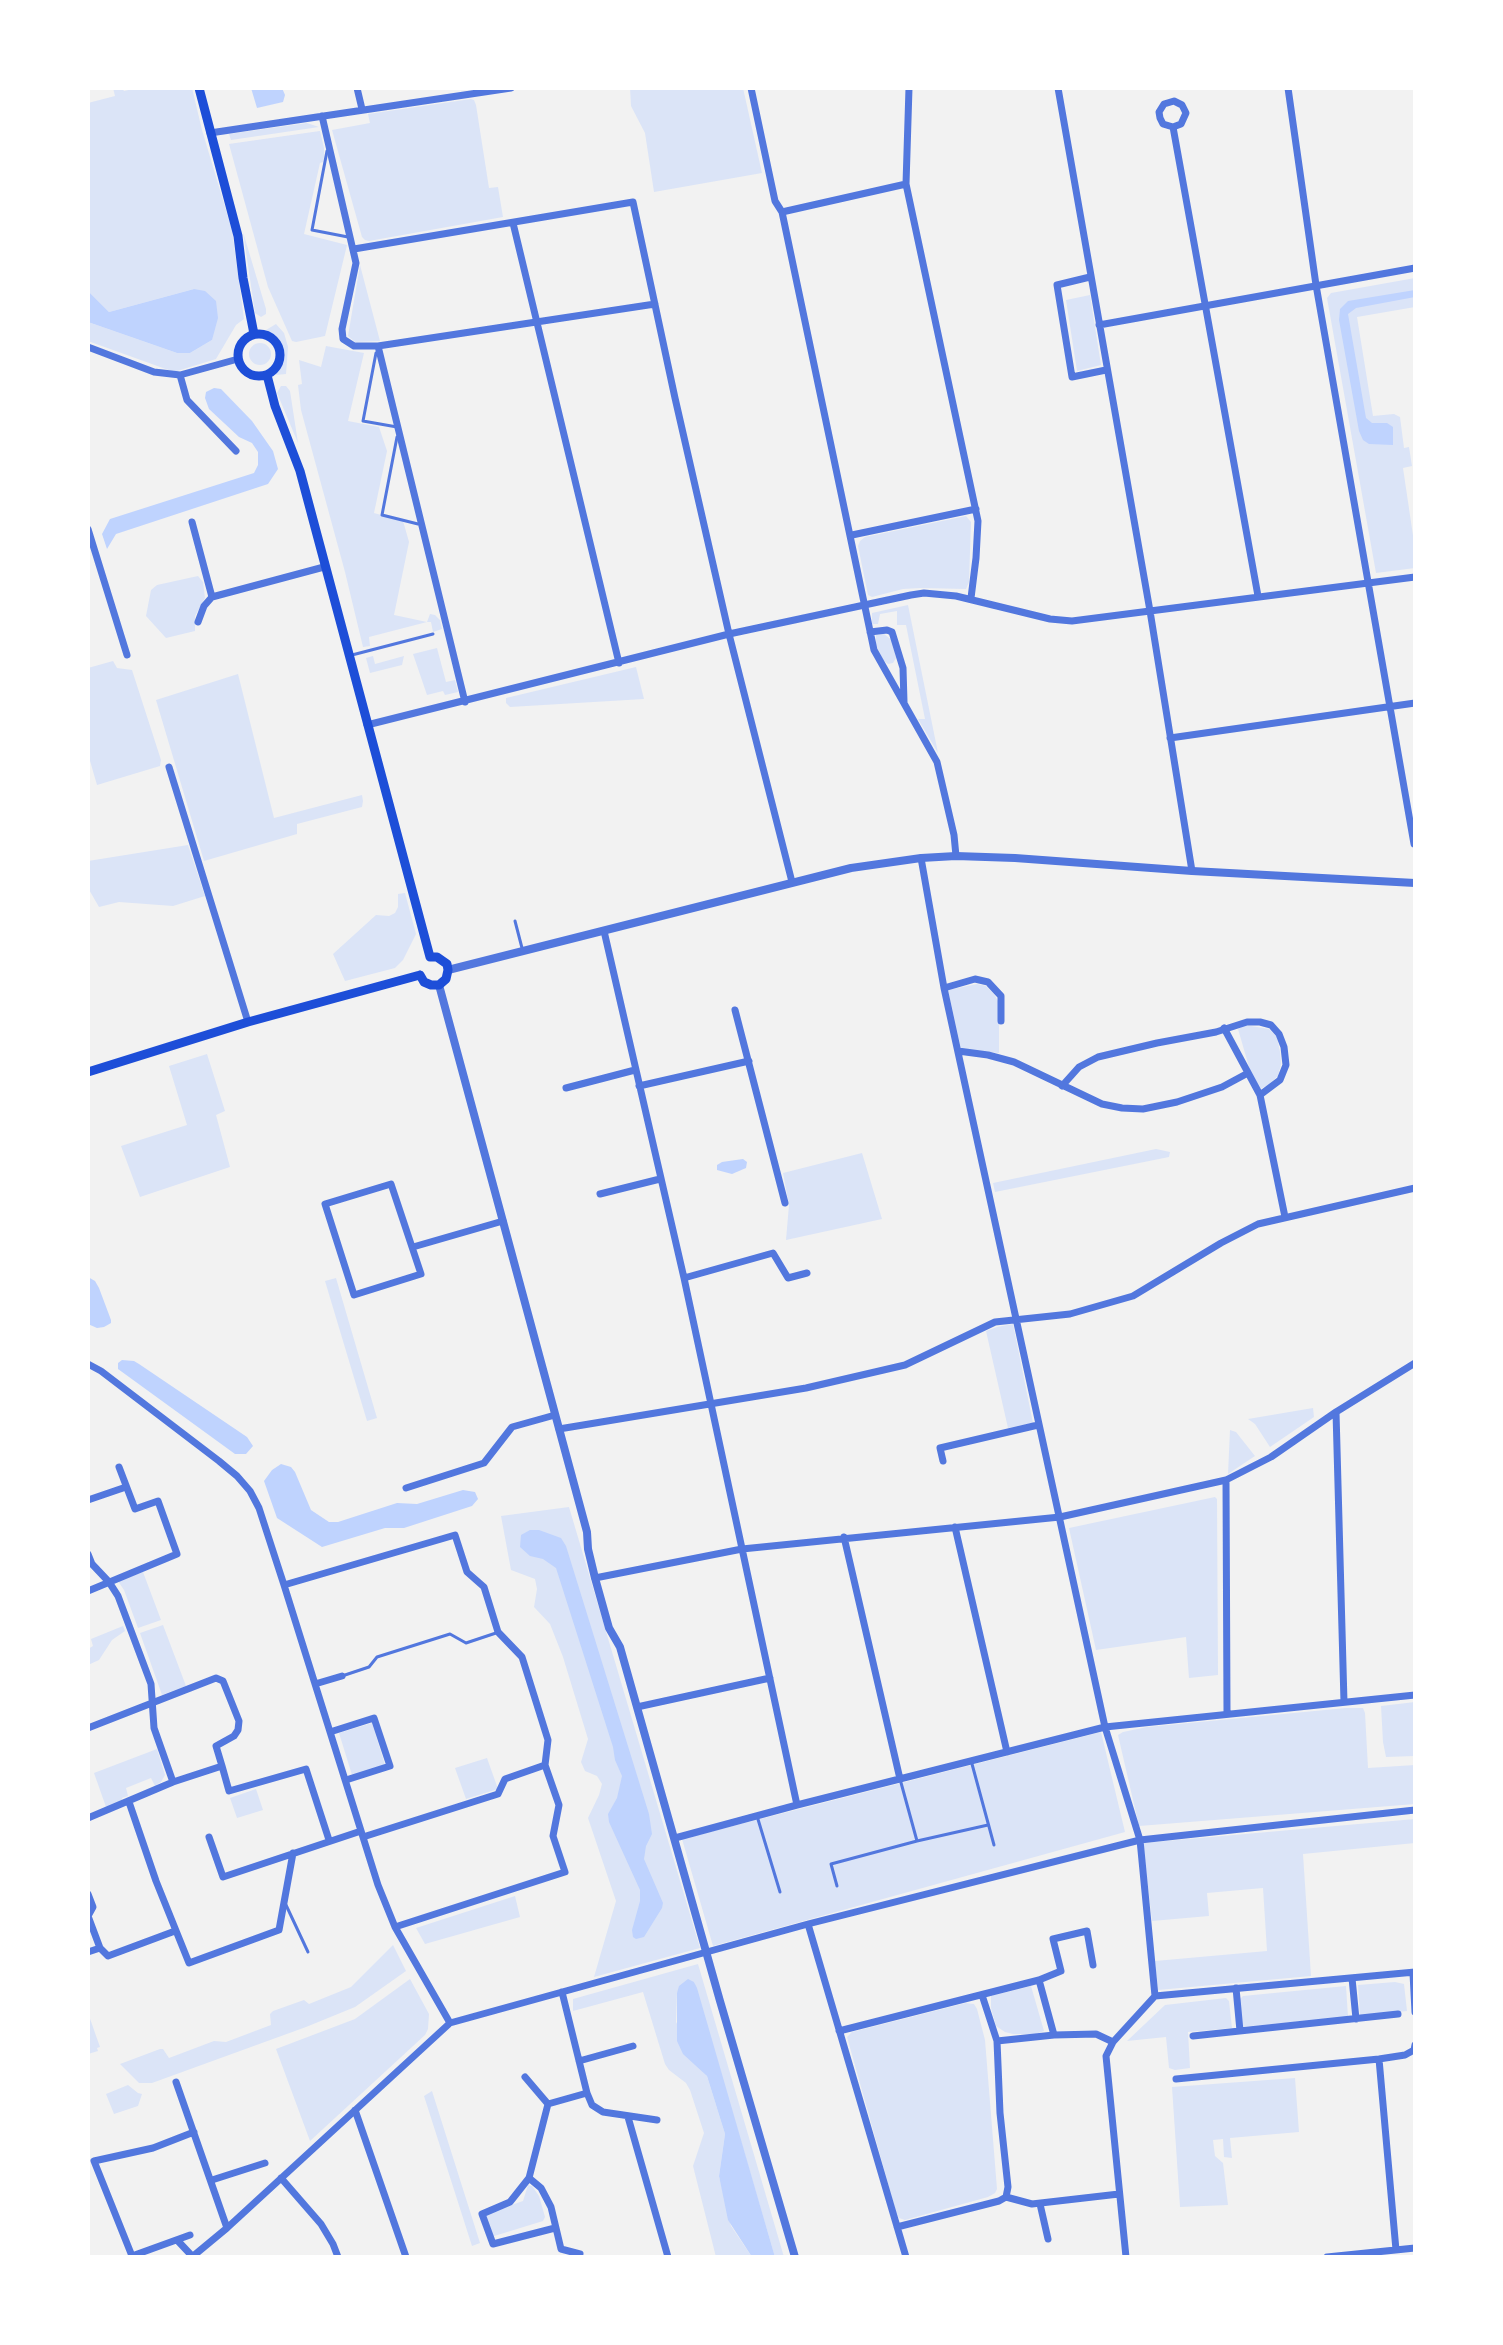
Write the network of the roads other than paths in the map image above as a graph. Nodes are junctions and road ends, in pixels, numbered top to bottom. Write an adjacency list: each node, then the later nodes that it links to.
1 (199, 88): 12 (main road)
2 (357, 88): 9 (street)
3 (511, 88): 8 (street)
4 (751, 88): 15 (street)
5 (909, 88): 14 (street)
6 (1058, 88): 20 (street)
7 (1288, 88): 21 (street)
8 (481, 90): 9 (street)
9 (362, 109): 10 (street)
10 (322, 116): 12 (street); 13 (street)
11 (1173, 127): 23 (street)
12 (210, 133): 26 (main road)
13 (329, 142): 17 (street); 17 (lane)
14 (906, 184): 15 (street); 35 (street)
15 (782, 212): 39 (street)
16 (513, 223): 18 (street); 22 (street); 24 (street)
17 (351, 238): 18 (street)
18 (354, 249): 27 (street)
19 (1415, 268): 21 (street)
20 (1090, 277): 25 (street); 30 (street)
21 (1316, 285): 23 (street); 42 (street)
22 (655, 304): 24 (street); 51 (street)
23 (1207, 305): 25 (street); 43 (street)
24 (538, 322): 27 (street); 54 (street)
25 (1099, 325): 30 (street)
26 (254, 334): 29 (main road); 32 (main road)
27 (378, 346): 33 (street); 33 (lane)
28 (88, 347): 31 (street)
29 (238, 359): 31 (street); 32 (main road)
30 (1106, 370): 47 (street)
31 (180, 375): 34 (street)
32 (267, 375): 40 (main road)
33 (399, 428): 37 (street); 37 (lane)
34 (236, 451)
35 (976, 509): 39 (street); 45 (street)
36 (192, 522): 44 (street)
37 (423, 525): 55 (street)
38 (88, 529): 52 (street)
39 (852, 535): 46 (street)
40 (324, 567): 44 (street); 53 (main road)
41 (1415, 577): 42 (street)
42 (1369, 583): 43 (street); 58 (street)
43 (1258, 596): 47 (street)
44 (212, 597): 48 (street)
45 (971, 598): 46 (street); 47 (street)
46 (866, 606): 49 (street); 51 (street)
47 (1150, 611): 60 (street)
48 (198, 622)
49 (870, 632): 57 (street); 57 (street)
50 (433, 634): 53 (lane)
51 (729, 634): 54 (street); 66 (street)
52 (127, 655)
53 (349, 656): 59 (main road)
54 (619, 663): 55 (street)
55 (465, 702): 59 (street)
56 (1415, 703): 58 (street)
57 (904, 704): 63 (street)
58 (1391, 706): 60 (street); 62 (street)
59 (367, 725): 71 (main road)
60 (1170, 738): 65 (street)
61 (169, 767): 78 (street)
62 (1414, 844)
63 (956, 856): 64 (street); 65 (street)
64 (921, 858): 66 (street); 75 (street)
65 (1192, 871): 67 (street)
66 (792, 882): 69 (street)
67 (1415, 883)
68 (515, 921): 70 (lane)
69 (604, 931): 70 (street); 82 (street)
70 (523, 952): 72 (street)
71 (430, 957): 72 (main road); 73 (main road)
72 (448, 970): 74 (main road)
73 (420, 975): 74 (main road); 78 (main road)
74 (439, 985): 94 (street)
75 (944, 988): 77 (street); 80 (street)
76 (735, 1010): 81 (street)
77 (1001, 1021)
78 (248, 1022): 83 (main road)
79 (1224, 1028): 84 (street); 86 (street); 88 (street)
80 (958, 1051): 86 (street); 98 (street)
81 (749, 1061): 85 (street); 92 (street)
82 (635, 1070): 85 (street); 87 (street)
83 (88, 1072)
84 (1248, 1073): 86 (street); 88 (street)
85 (639, 1086): 89 (street)
86 (1062, 1086)
87 (566, 1088)
88 (1260, 1095): 93 (street)
89 (660, 1179): 91 (street); 97 (street)
90 (1415, 1188): 93 (street)
91 (600, 1194)
92 (785, 1203)
93 (1285, 1217): 98 (street)
94 (503, 1221): 95 (street); 103 (street)
95 (413, 1247): 95 (street)
96 (807, 1273): 97 (street)
97 (684, 1278): 101 (street)
98 (1016, 1319): 101 (street); 104 (street)
99 (1415, 1363): 102 (street)
100 (88, 1364): 119 (street)
101 (710, 1403): 105 (street); 115 (street)
102 (1336, 1412): 108 (street); 127 (street)
103 (555, 1415): 105 (street); 110 (street)
104 (1038, 1425): 106 (street); 112 (street)
105 (559, 1429): 117 (street)
106 (943, 1461)
107 (119, 1467): 109 (street)
108 (1226, 1480): 112 (street); 129 (street)
109 (126, 1487): 111 (street); 118 (street)
110 (406, 1488)
111 (88, 1500)
112 (1060, 1517): 113 (street); 130 (street)
113 (955, 1527): 114 (street); 133 (street)
114 (844, 1537): 115 (street); 137 (street)
115 (742, 1549): 117 (street); 123 (street)
116 (88, 1554): 118 (street)
117 (595, 1578): 128 (street)
118 (109, 1582): 120 (street); 126 (street)
119 (284, 1585): 121 (street); 124 (street)
120 (88, 1591)
121 (498, 1632): 122 (lane); 135 (street)
122 (342, 1676): 124 (street)
123 (770, 1678): 128 (street); 141 (street)
124 (315, 1684): 132 (street)
125 (1415, 1695): 127 (street)
126 (153, 1701): 131 (street); 136 (street); 139 (street)
127 (1344, 1702): 129 (street)
128 (637, 1707): 148 (street)
129 (1227, 1713): 130 (street)
130 (1105, 1727): 133 (street); 150 (street)
131 (88, 1728)
132 (330, 1732): 138 (street); 138 (street)
133 (1007, 1752): 134 (street)
134 (971, 1761): 137 (street); 145 (lane)
135 (545, 1765): 146 (street); 159 (street)
136 (222, 1766): 139 (street); 149 (street)
137 (900, 1779): 141 (street); 151 (lane)
138 (346, 1780): 146 (street)
139 (173, 1782): 140 (street)
140 (129, 1802): 144 (street); 160 (street)
141 (797, 1805): 143 (street)
142 (1415, 1810): 150 (street)
143 (757, 1816): 148 (street); 155 (lane)
144 (88, 1818)
145 (988, 1825): 151 (lane); 152 (lane)
146 (362, 1834): 149 (street); 159 (street)
147 (209, 1837): 153 (street)
148 (675, 1838): 162 (street)
149 (329, 1840): 153 (street)
150 (1140, 1840): 158 (street); 172 (street)
151 (917, 1841): 154 (lane)
152 (994, 1845)
153 (293, 1853): 157 (street)
154 (837, 1886)
155 (780, 1892)
156 (88, 1894): 161 (street)
157 (284, 1900): 160 (street); 164 (lane)
158 (808, 1924): 162 (street); 177 (street)
159 (395, 1927): 176 (street)
160 (175, 1931): 161 (street)
161 (100, 1948): 163 (street)
162 (707, 1951): 170 (street); 216 (street)
163 (88, 1952)
164 (308, 1952)
165 (1093, 1965): 168 (street)
166 (1414, 1972): 167 (street); 173 (street)
167 (1352, 1978): 169 (street); 175 (street)
168 (1039, 1980): 171 (street); 179 (street)
169 (1236, 1988): 172 (street); 178 (street)
170 (562, 1992): 176 (street); 186 (street)
171 (982, 1995): 177 (street); 181 (street)
172 (1155, 1996): 182 (street)
173 (1415, 2012)
174 (1398, 2014): 175 (street)
175 (1356, 2019): 178 (street)
176 (450, 2023): 192 (street)
177 (839, 2031): 203 (street)
178 (1240, 2031): 180 (street)
179 (1054, 2035): 181 (street); 182 (street)
180 (1193, 2036)
181 (997, 2041): 201 (street)
182 (1113, 2042): 200 (street)
183 (1415, 2045): 185 (street)
184 (633, 2046): 186 (street)
185 (1379, 2059): 188 (street); 210 (street)
186 (579, 2061): 190 (street)
187 (525, 2077): 191 (street)
188 (1176, 2079)
189 (176, 2082): 195 (street)
190 (587, 2093): 191 (street); 193 (street)
191 (548, 2104): 198 (street)
192 (355, 2110): 197 (street); 214 (street)
193 (628, 2117): 194 (street); 215 (street)
194 (657, 2120)
195 (194, 2132): 199 (street); 208 (street)
196 (265, 2163): 199 (street)
197 (281, 2178): 204 (street); 213 (street)
198 (529, 2178): 205 (street); 205 (street)
199 (212, 2180): 204 (street)
200 (1119, 2194): 202 (street); 218 (street)
201 (1006, 2197): 202 (street); 203 (street)
202 (1040, 2204): 207 (street)
203 (897, 2227): 217 (street)
204 (227, 2228): 212 (street)
205 (555, 2228): 211 (street)
206 (190, 2235): 208 (street)
207 (1048, 2239)
208 (177, 2240): 212 (street)
209 (1415, 2248): 210 (street)
210 (1396, 2250): 219 (street)
211 (580, 2254)
212 (193, 2257)
213 (338, 2257)
214 (406, 2257)
215 (668, 2257)
216 (795, 2257)
217 (906, 2257)
218 (1126, 2257)
219 (1327, 2257)

